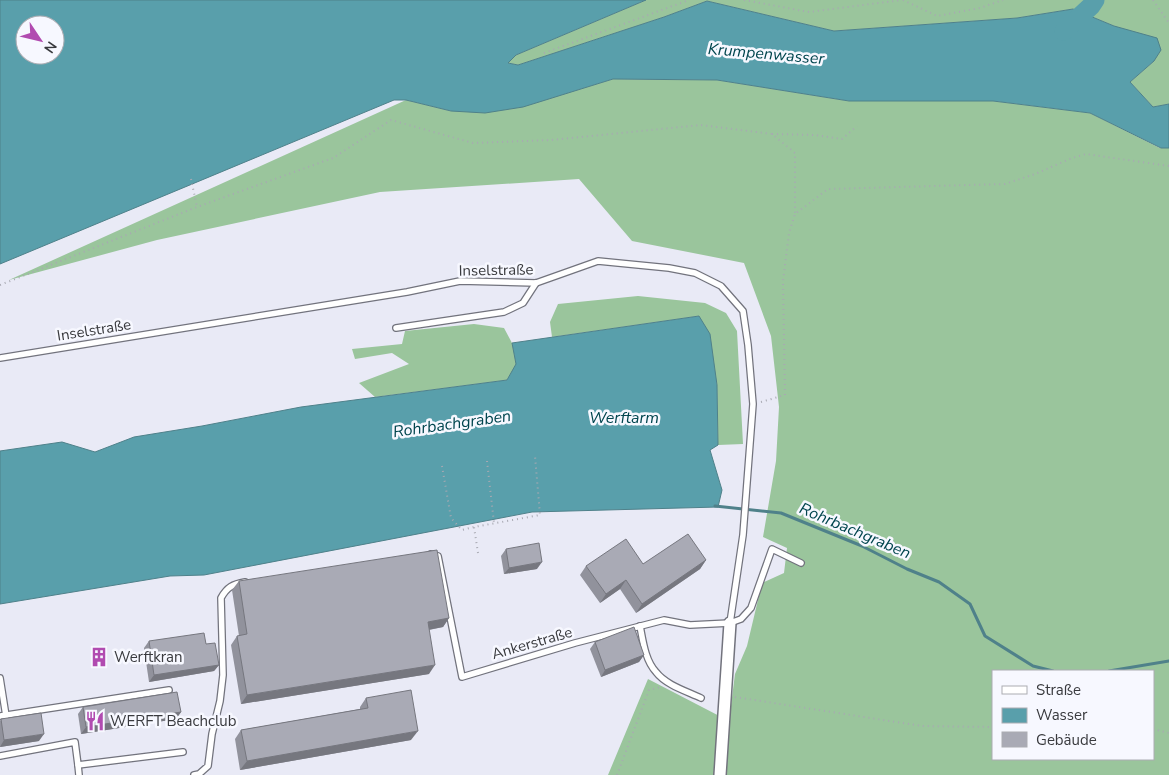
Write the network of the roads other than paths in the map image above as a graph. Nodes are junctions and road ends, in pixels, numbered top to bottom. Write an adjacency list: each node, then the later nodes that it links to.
1 (536, 283): 2 (lane); 3 (lane, Inselstraße); 7 (lane, Inselstraße)
2 (396, 328)
3 (0, 358)
4 (426, 552): 8 (lane, Ankerstraße)
5 (801, 563): 7 (lane)
6 (254, 580): 17 (lane)
7 (730, 623): 8 (lane, Ankerstraße); 18 (street)
8 (640, 626): 11 (lane)
9 (0, 678): 12 (lane)
10 (169, 690): 12 (lane)
11 (701, 698)
12 (3, 716)
13 (183, 752): 15 (lane)
14 (0, 756): 15 (lane)
15 (78, 765): 16 (lane)
16 (78, 775)
17 (196, 775)
18 (720, 775)

